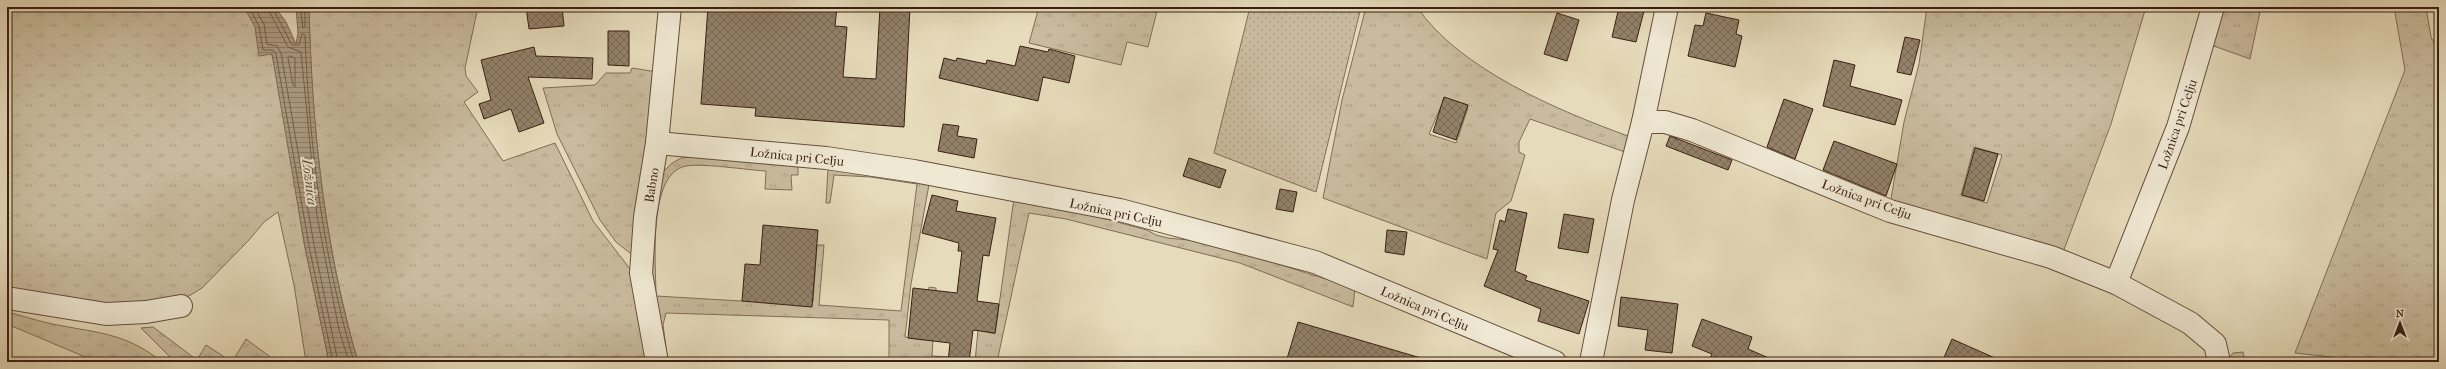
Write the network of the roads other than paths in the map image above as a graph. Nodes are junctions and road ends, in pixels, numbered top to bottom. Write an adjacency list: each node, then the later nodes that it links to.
1 (670, 7): 5 (street, Babno)
2 (1667, 7): 4 (street)
3 (2213, 7): 6 (street, Ložnica pri Celju)
4 (1643, 122): 6 (street, Ložnica pri Celju); 11 (street)
5 (657, 143): 9 (street, Babno); 10 (street, Ložnica pri Celju)
6 (2116, 283): 12 (street, Ložnica pri Celju)
7 (7, 298): 8 (street)
8 (181, 306)
9 (657, 362)
10 (1555, 362)
11 (1591, 362)
12 (2219, 362)

